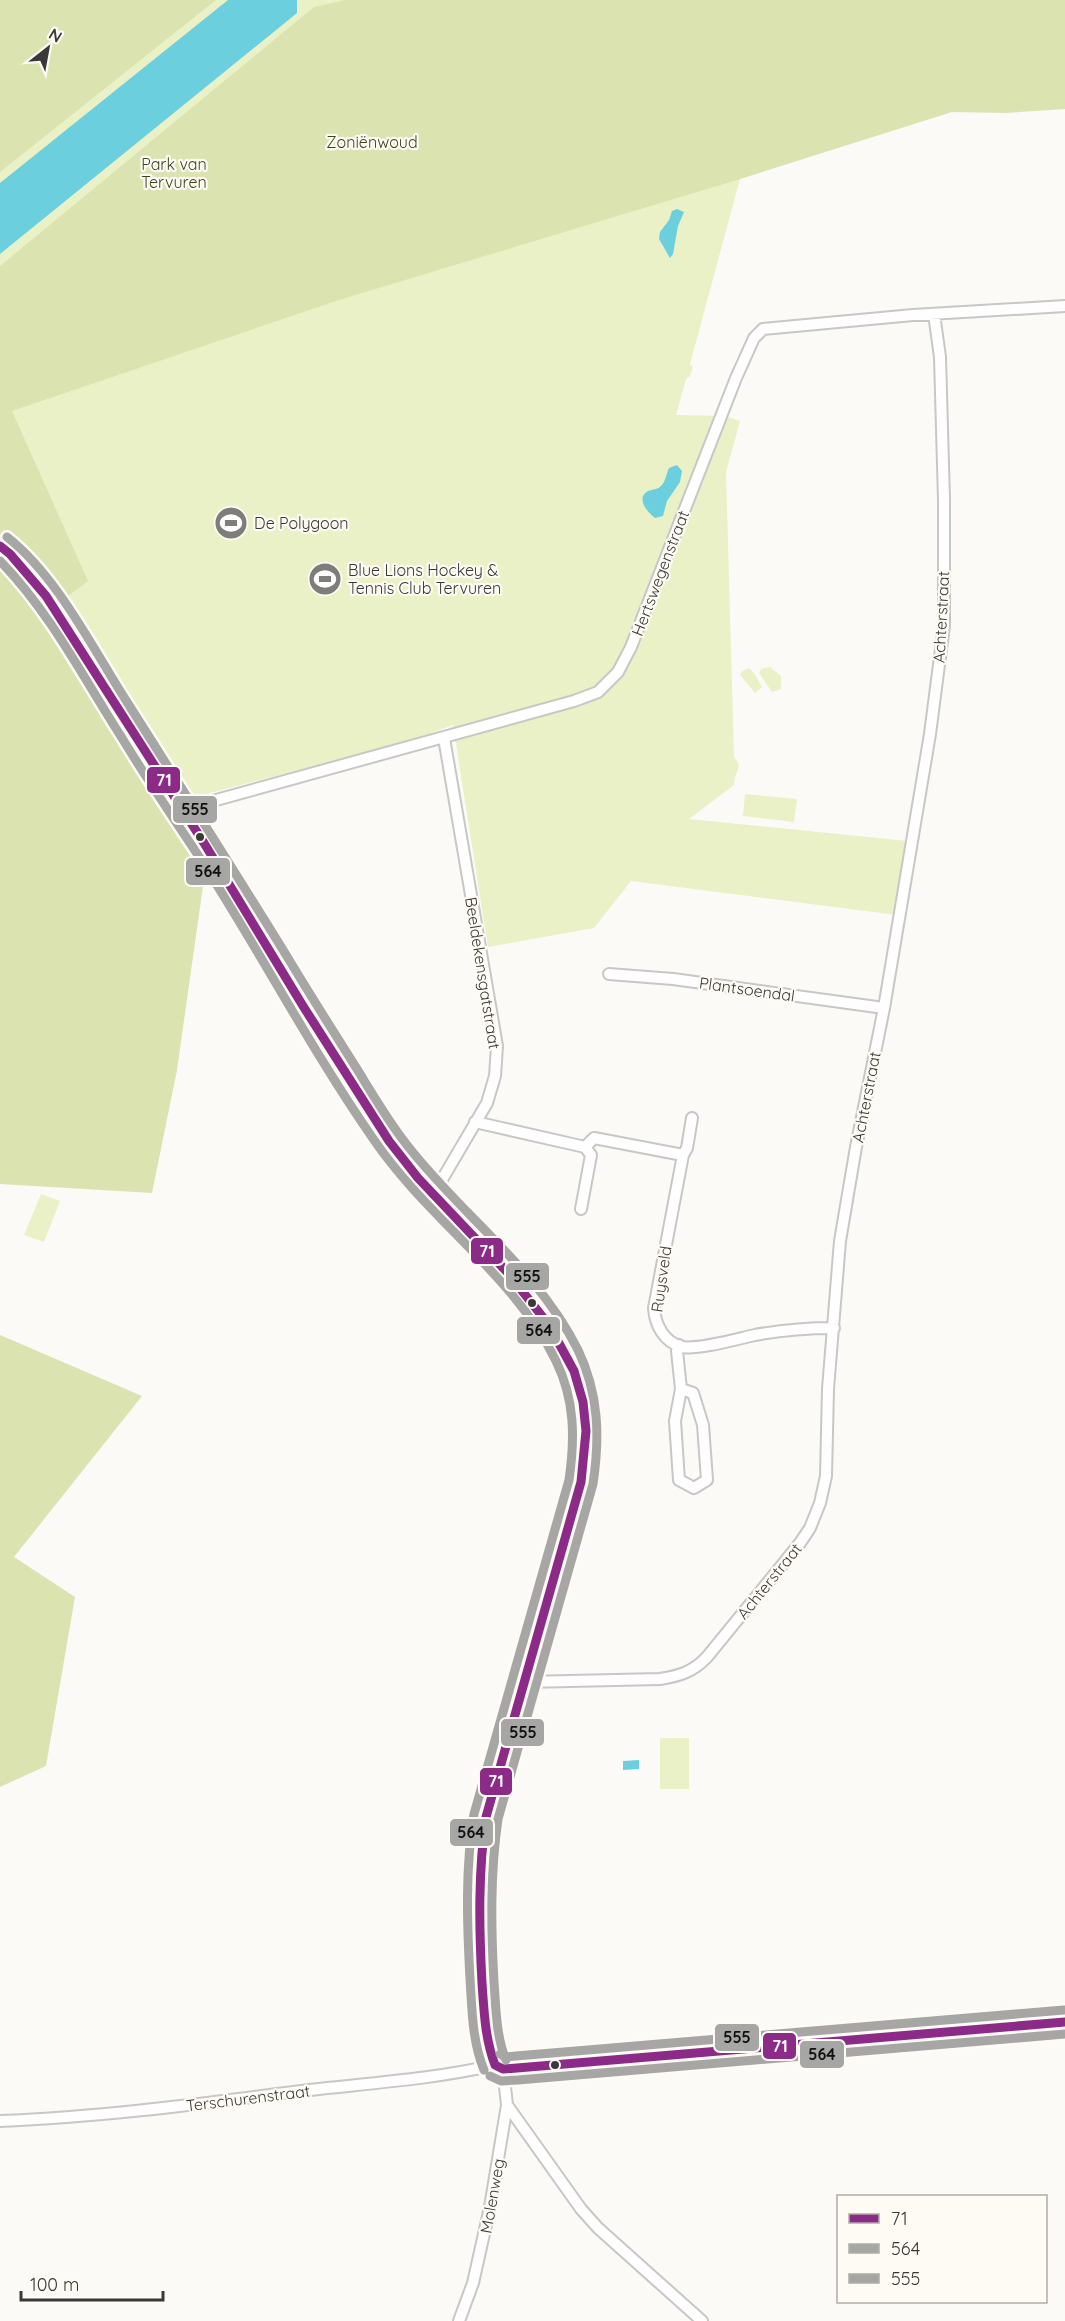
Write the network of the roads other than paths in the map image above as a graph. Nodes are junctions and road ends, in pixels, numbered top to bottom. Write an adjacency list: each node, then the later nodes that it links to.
1 (1065, 306): 2 (street, Hertswegenstraat)
2 (934, 314): 4 (street, Hertswegenstraat); 7 (street, Achterstraat)
3 (0, 546): 5 (street)
4 (444, 738): 5 (street, Hertswegenstraat); 9 (street, Beeldekensgatstraat)
5 (180, 810): 12 (street)
6 (609, 974): 7 (street, Plantsoendal)
7 (884, 1008): 14 (street, Achterstraat)
8 (692, 1118): 11 (street, Ruysveld)
9 (475, 1122): 10 (street); 12 (street, Beeldekensgatstraat)
10 (585, 1146): 11 (street); 13 (street)
11 (683, 1155): 15 (street, Ruysveld)
12 (433, 1195): 17 (street)
13 (581, 1209)
14 (834, 1328): 15 (street); 17 (street, Achterstraat)
15 (679, 1345): 16 (street)
16 (681, 1389): 16 (street)
17 (525, 1682): 19 (street)
18 (1065, 2022): 19 (street)
19 (499, 2067): 20 (street, Molenweg); 21 (street, Terschurenstraat)
20 (507, 2105): 22 (street, Molenweg); 23 (street)
21 (0, 2121)
22 (459, 2321)
23 (702, 2321)

